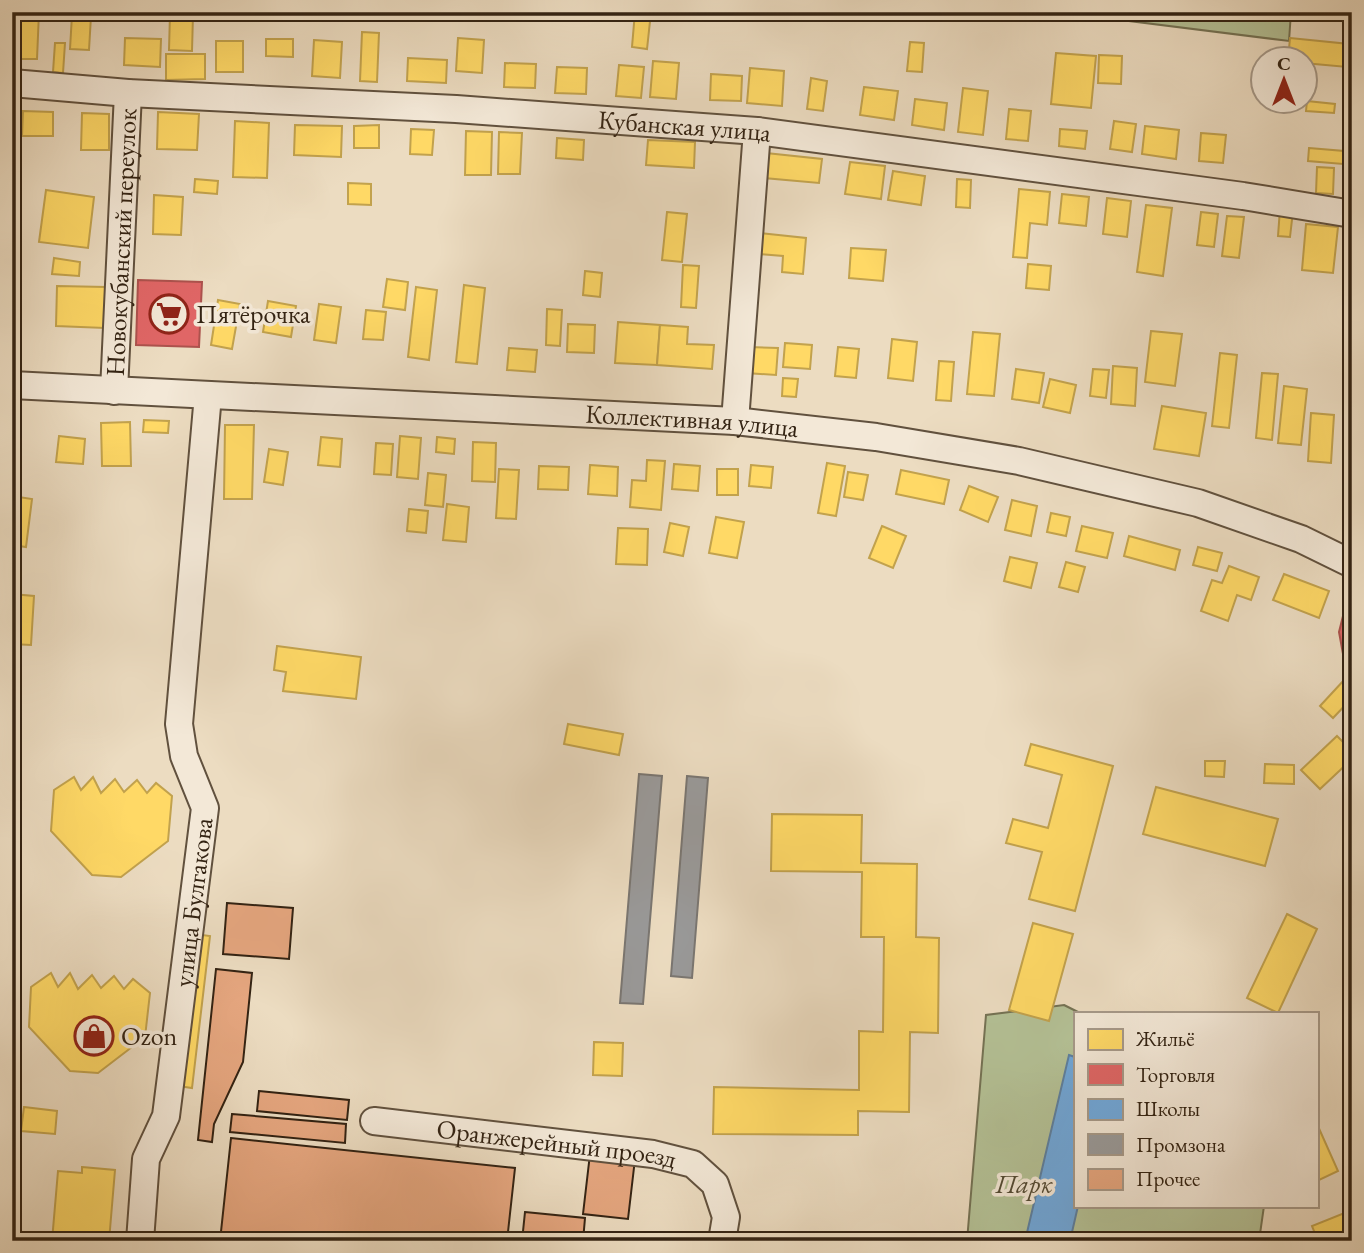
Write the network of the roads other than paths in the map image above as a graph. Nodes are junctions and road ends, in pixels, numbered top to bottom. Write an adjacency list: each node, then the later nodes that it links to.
1 (12, 83): 2 (street, Кубанская улица)
2 (128, 93): 3 (street, Кубанская улица); 6 (street, Новокубанский переулок)
3 (757, 131): 4 (street, Кубанская улица); 8 (street)
4 (1352, 214)
5 (12, 385): 6 (street, Коллективная улица)
6 (114, 391): 7 (street, Коллективная улица)
7 (208, 395): 8 (street, Коллективная улица); 11 (street, улица Булгакова)
8 (735, 421): 9 (street, Коллективная улица)
9 (1352, 564)
10 (374, 1121): 12 (street, Оранжерейный проезд)
11 (140, 1241)
12 (722, 1241)

